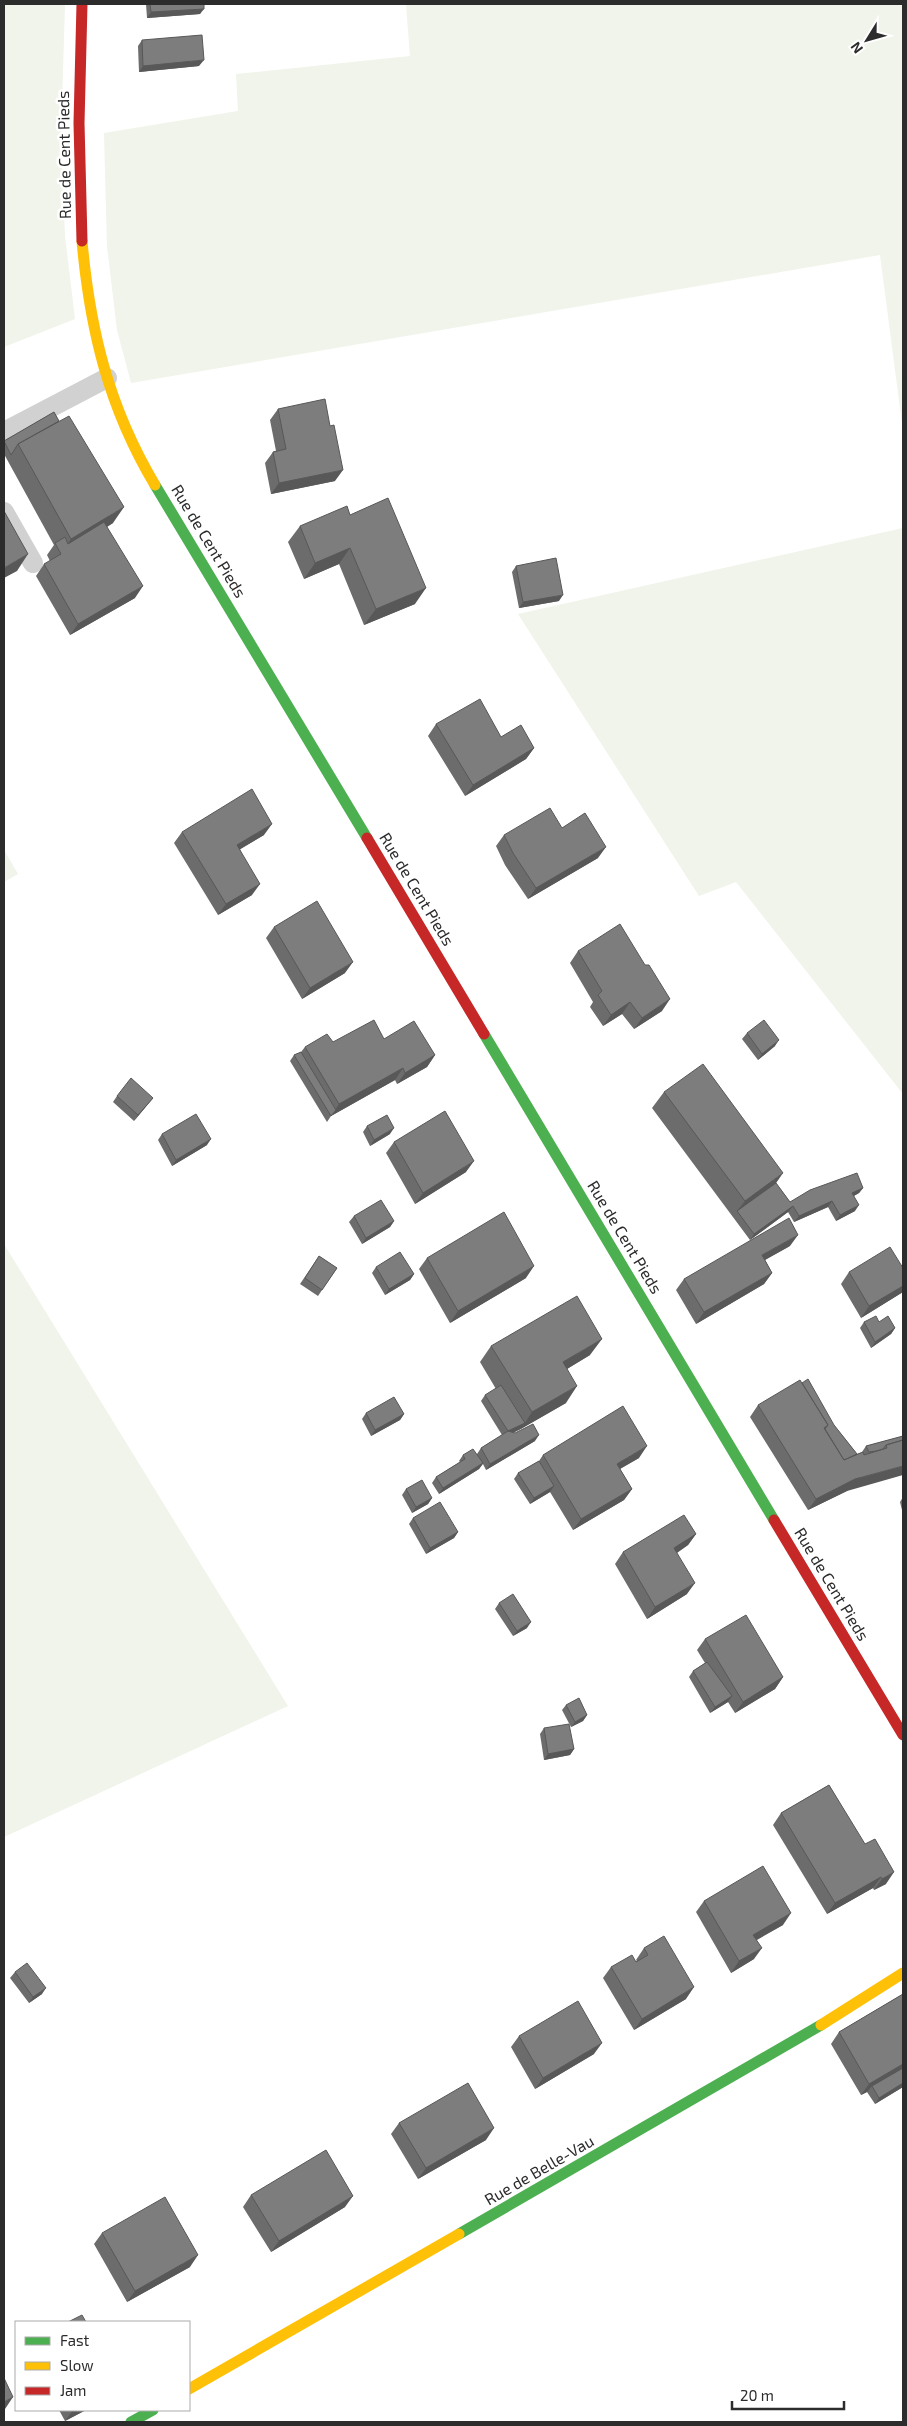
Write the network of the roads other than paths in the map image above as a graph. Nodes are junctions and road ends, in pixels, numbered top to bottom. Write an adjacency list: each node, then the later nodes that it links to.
1 (82, 4): 2 (street, Rue de Cent Pieds)
2 (107, 378): 3 (lane); 6 (street, Rue de Cent Pieds)
3 (4, 432)
4 (4, 512): 5 (lane)
5 (33, 563)
6 (903, 1735)
7 (903, 1973): 8 (street, Rue de Belle-Vau)
8 (190, 2388)
9 (151, 2411): 10 (street)
10 (131, 2422)

